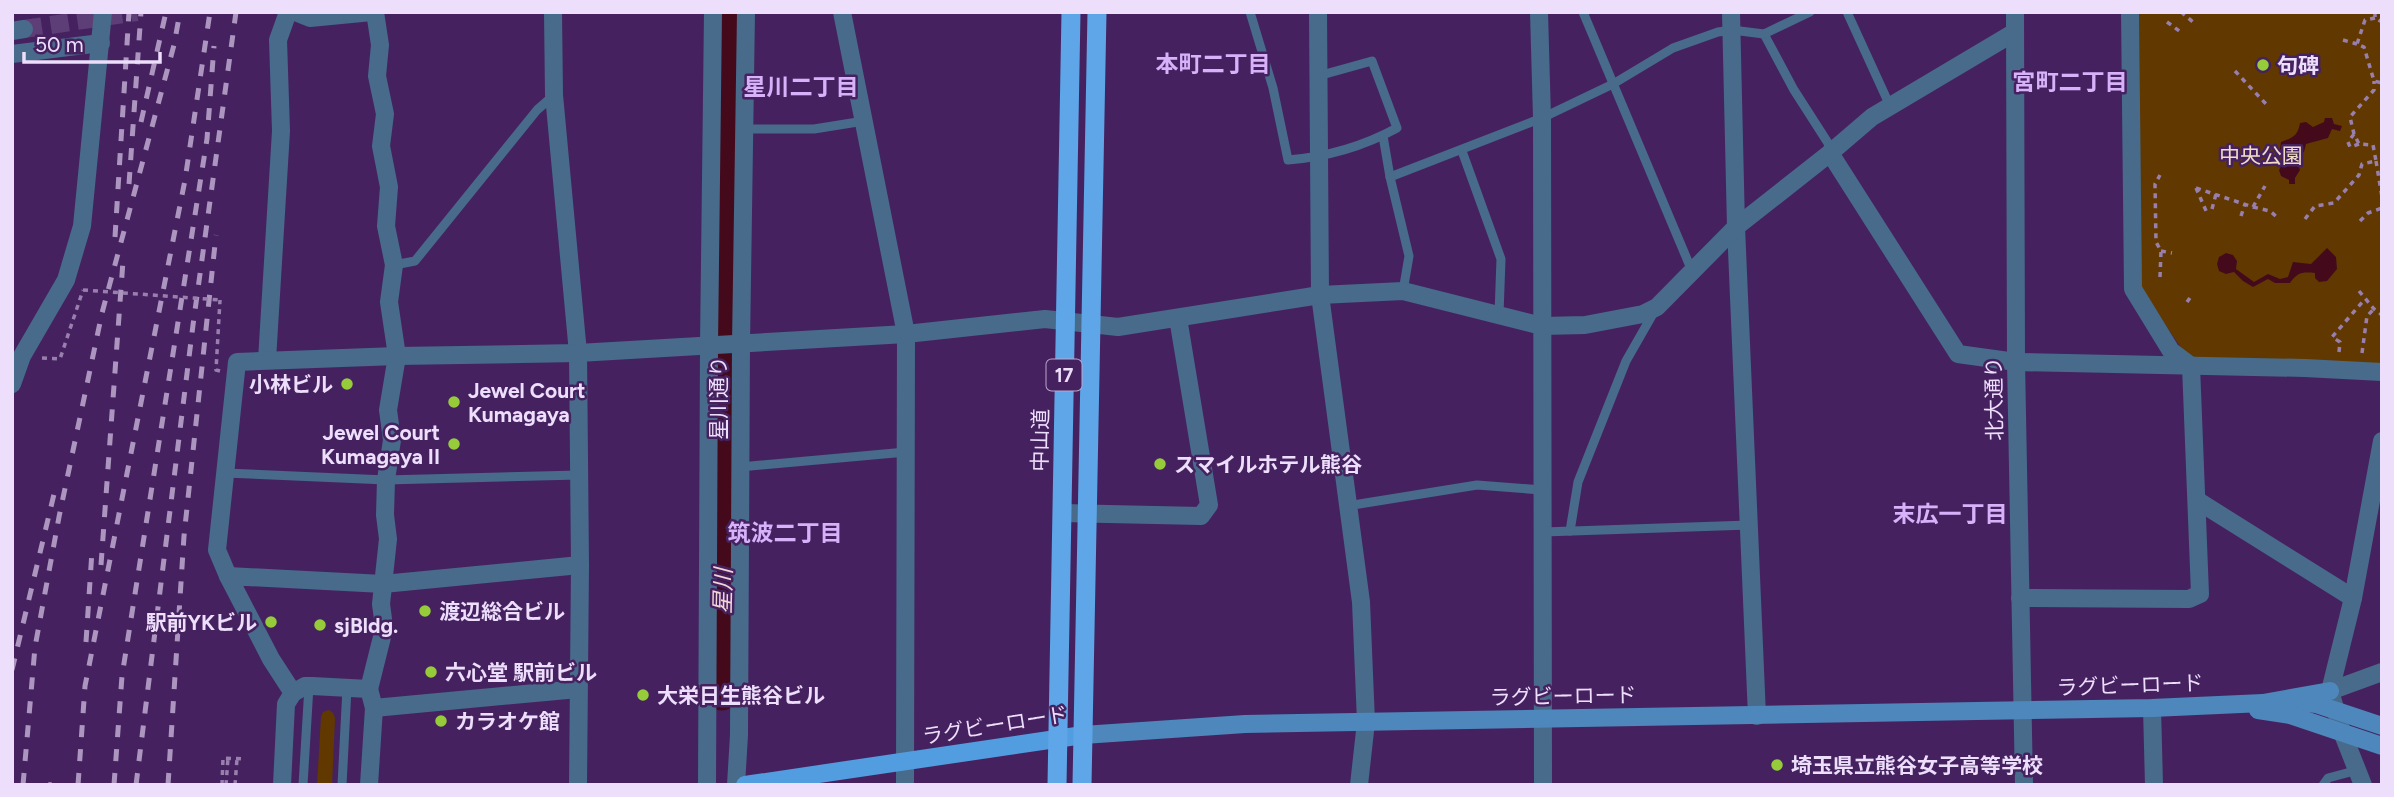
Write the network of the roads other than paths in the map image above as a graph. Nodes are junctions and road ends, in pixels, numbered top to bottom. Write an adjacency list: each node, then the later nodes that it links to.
1 (103, 12): 22 (street)
2 (288, 12): 53 (street)
3 (295, 12): 4 (street)
4 (374, 12): 37 (street)
5 (553, 12): 26 (street)
6 (713, 12): 49 (street, 星川通り)
7 (746, 12): 30 (street, 星川通り)
8 (842, 12): 29 (street)
9 (1071, 12): 44 (highway, 中山道 / 17)
10 (1097, 12): 45 (highway, 17)
11 (1250, 12): 34 (lane)
12 (1318, 12): 24 (street)
13 (1539, 12): 28 (street)
14 (1583, 12): 25 (lane)
15 (1810, 12): 21 (lane)
16 (1847, 12): 27 (lane)
17 (2015, 12): 20 (street, 北大通り)
18 (2130, 12): 55 (street)
19 (1731, 21): 21 (lane); 25 (lane); 36 (street)
20 (2015, 32): 27 (street); 54 (street, 北大通り)
21 (1764, 34): 33 (lane)
22 (101, 43): 23 (street); 51 (street)
23 (12, 54)
24 (1318, 76): 31 (lane); 34 (street)
25 (1614, 84): 28 (lane); 38 (lane)
26 (554, 95): 37 (lane); 50 (street)
27 (1890, 106): 33 (street)
28 (1542, 118): 32 (lane); 46 (street)
29 (864, 121): 30 (lane); 47 (street)
30 (744, 129): 48 (street, 星川通り)
31 (1383, 136): 34 (lane); 35 (lane)
32 (1462, 151): 35 (lane); 42 (lane)
33 (1830, 153): 36 (street); 54 (street)
34 (1318, 158): 40 (street)
35 (1390, 177): 39 (lane)
36 (1736, 227): 38 (street); 70 (street)
37 (394, 265): 52 (street)
38 (1692, 271): 41 (street)
39 (1403, 291): 40 (street); 42 (street)
40 (1320, 295): 43 (street); 66 (street)
41 (1657, 307): 46 (street); 72 (lane)
42 (1499, 314): 46 (street)
43 (1178, 318): 45 (street); 68 (street)
44 (1065, 321): 45 (street); 47 (street); 67 (highway, 中山道 / 17)
45 (1091, 324): 68 (highway, 17)
46 (1542, 326): 64 (street)
47 (906, 334): 48 (street); 59 (street)
48 (741, 344): 49 (street); 60 (street, 星川通り)
49 (709, 345): 50 (street); 105 (street, 星川通り)
50 (578, 353): 52 (street); 62 (street)
51 (17, 355): 57 (street)
52 (397, 356): 53 (street); 63 (street)
53 (267, 360): 61 (street)
54 (2016, 362): 55 (street); 76 (street, 北大通り)
55 (2191, 366): 56 (street); 65 (street)
56 (2382, 372)
57 (12, 384)
58 (2382, 441): 69 (street)
59 (906, 452): 60 (lane); 98 (street)
60 (740, 467): 106 (street, 星川通り)
61 (225, 472): 63 (lane); 74 (street)
62 (579, 475): 63 (lane); 73 (street)
63 (386, 480): 75 (street)
64 (1542, 490): 66 (lane); 71 (street)
65 (2197, 501): 76 (street); 77 (street)
66 (1347, 506): 92 (street)
67 (1062, 513): 68 (street); 96 (highway, 中山道 / 17)
68 (1086, 514): 95 (highway, 17)
69 (2374, 518): 77 (street)
70 (1749, 525): 72 (lane); 90 (street)
71 (1543, 531): 72 (lane); 91 (street)
72 (1570, 531)
73 (580, 565): 75 (street); 81 (street)
74 (228, 576): 75 (street); 82 (street)
75 (383, 584): 80 (street)
76 (2020, 598): 89 (street, 北大通り)
77 (2353, 598): 83 (street)
78 (2382, 672): 83 (street, ラグビーロード)
79 (347, 688): 80 (street); 82 (street); 102 (lane)
80 (369, 689): 86 (street)
81 (579, 689): 86 (street); 104 (street)
82 (301, 690): 100 (street); 101 (lane)
83 (2330, 691): 84 (main road, ラグビーロード); 88 (street)
84 (2263, 703): 85 (main road, ラグビーロード); 88 (main road)
85 (2198, 706): 87 (main road, ラグビーロード); 94 (main road)
86 (374, 708): 103 (street)
87 (2152, 708): 89 (main road, ラグビーロード); 114 (street)
88 (2335, 710): 93 (main road); 94 (street)
89 (2022, 711): 90 (main road, ラグビーロード); 113 (street, 北大通り)
90 (1757, 716): 91 (main road, ラグビーロード)
91 (1543, 719): 92 (main road, ラグビーロード); 112 (street)
92 (1366, 722): 95 (main road, ラグビーロード); 111 (street)
93 (2382, 726)
94 (2342, 732): 97 (main road); 99 (street)
95 (1083, 735): 96 (main road, ラグビーロード); 110 (highway, 17)
96 (1057, 738): 98 (main road, ラグビーロード); 109 (highway, 中山道 / 17)
97 (2382, 746)
98 (905, 762): 107 (main road, ラグビーロード); 108 (street)
99 (2360, 778): 115 (lane)
100 (282, 785)
101 (303, 785)
102 (342, 785)
103 (369, 785)
104 (578, 785)
105 (707, 785)
106 (736, 785)
107 (745, 785)
108 (905, 785)
109 (1057, 785)
110 (1082, 785)
111 (1359, 785)
112 (1543, 785)
113 (2024, 785)
114 (2154, 785)
115 (2323, 785)

